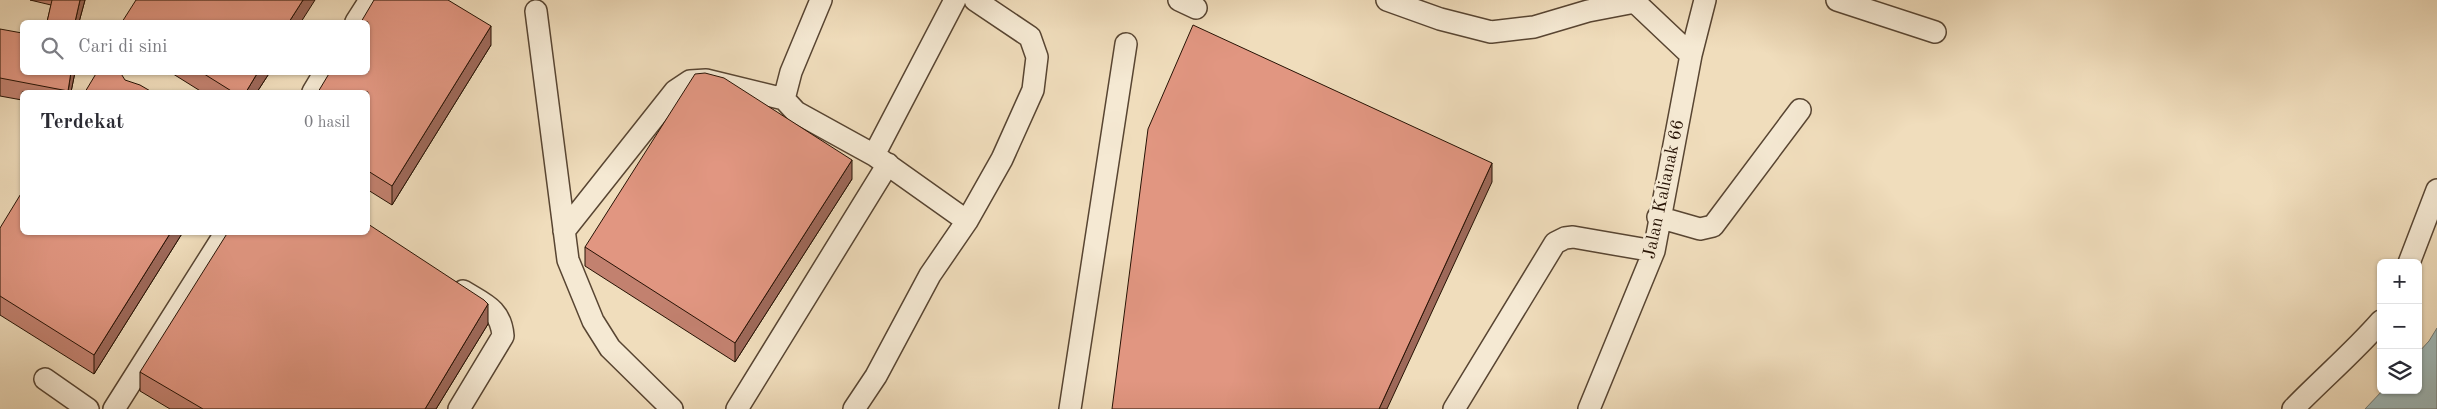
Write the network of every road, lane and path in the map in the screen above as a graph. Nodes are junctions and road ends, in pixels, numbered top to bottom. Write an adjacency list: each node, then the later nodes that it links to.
1 (370, 0): 10 (lane)
2 (821, 0): 16 (lane)
3 (955, 0): 18 (lane)
4 (976, 0): 21 (lane)
5 (1387, 0): 7 (lane)
6 (1837, 0): 11 (lane)
7 (1635, 1): 13 (lane)
8 (1702, 10): 13 (lane, Jalan Kalianak 66)
9 (536, 11): 22 (lane)
10 (357, 20)
11 (1935, 32)
12 (1126, 44): 35 (lane)
13 (1691, 55): 20 (lane, Jalan Kalianak 66)
14 (323, 75): 15 (lane)
15 (314, 90)
16 (784, 99): 18 (lane); 22 (lane)
17 (1800, 110): 20 (lane)
18 (881, 159): 21 (lane); 33 (lane)
19 (2437, 190): 25 (lane)
20 (1658, 217): 24 (lane, Jalan Kalianak 66)
21 (967, 220): 34 (lane)
22 (564, 231): 32 (lane)
23 (224, 235): 30 (lane)
24 (1654, 251): 36 (lane); 37 (lane, Jalan Kalianak 66)
25 (2411, 259)
26 (443, 278): 31 (lane)
27 (2377, 325): 38 (lane)
28 (45, 379): 29 (lane)
29 (88, 409)
30 (114, 409)
31 (459, 409)
32 (672, 409)
33 (737, 409)
34 (854, 409)
35 (1070, 409)
36 (1454, 409)
37 (1589, 409)
38 (2293, 409)

